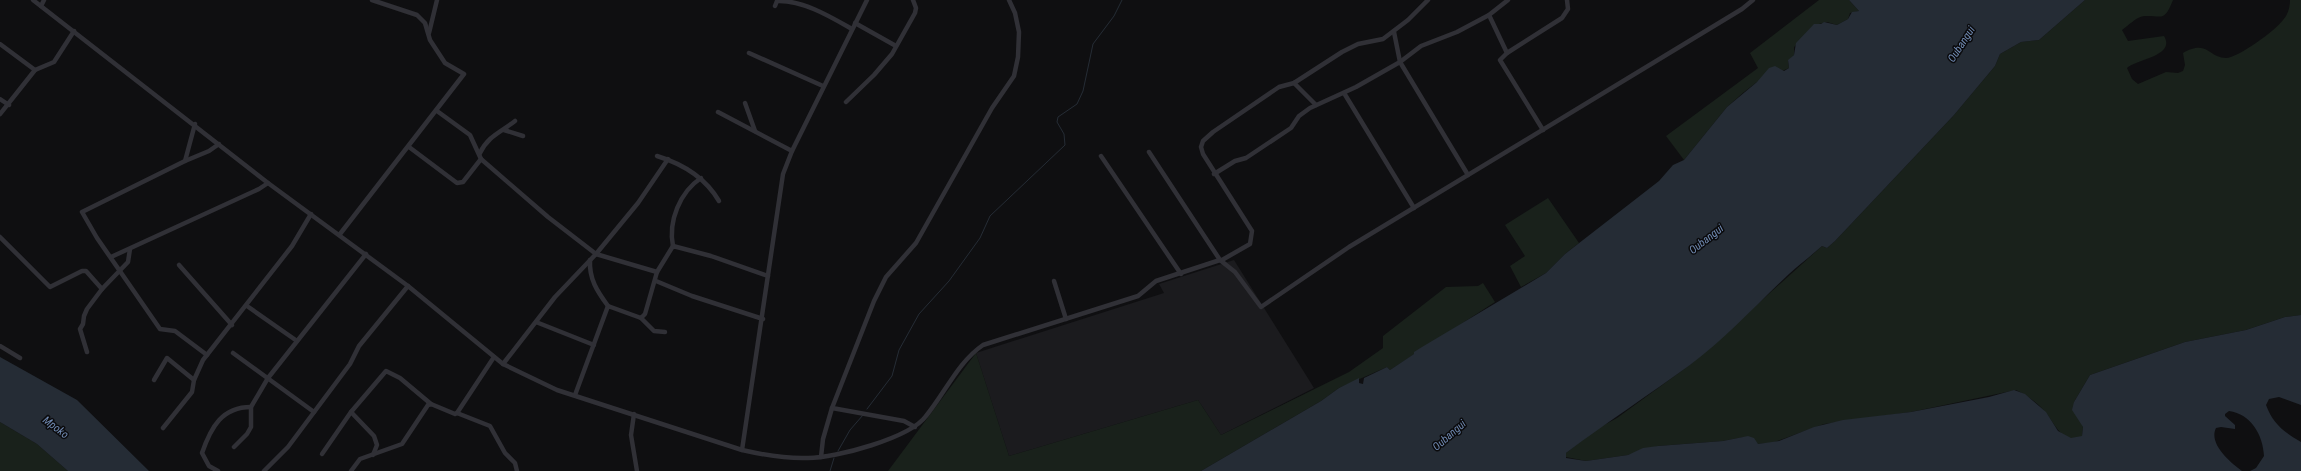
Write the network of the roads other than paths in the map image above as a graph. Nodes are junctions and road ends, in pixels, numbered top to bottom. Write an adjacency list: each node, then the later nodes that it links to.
1 (33, 0): 12 (street)
2 (44, 0): 12 (street)
3 (372, 0): 19 (street)
4 (437, 0): 19 (street)
5 (867, 0): 15 (street)
6 (913, 0): 21 (street)
7 (1009, 0): 101 (street)
8 (1428, 0): 18 (street)
9 (1508, 0): 14 (street)
10 (1567, 0): 22 (street)
11 (1753, 0): 40 (street)
12 (41, 6): 17 (street)
13 (775, 6): 16 (street)
14 (1489, 15): 22 (street); 24 (street)
15 (855, 23): 16 (street); 21 (street)
16 (852, 29): 27 (street)
17 (74, 31): 25 (street); 38 (street)
18 (1394, 32): 24 (street); 26 (street)
19 (428, 37): 34 (street)
20 (0, 44): 25 (street)
21 (896, 46): 30 (street)
22 (1507, 53): 40 (street)
23 (749, 54): 27 (street)
24 (1400, 62): 28 (street); 54 (street)
25 (35, 70): 32 (street)
26 (1294, 83): 33 (street); 53 (street)
27 (823, 86): 45 (street)
28 (1344, 93): 33 (street); 58 (street)
29 (0, 98): 32 (street)
30 (846, 102)
31 (745, 103): 41 (street)
32 (9, 104): 36 (street)
33 (1316, 105): 53 (street)
34 (437, 111): 44 (street); 47 (street)
35 (718, 112): 41 (street)
36 (0, 114)
37 (515, 121): 39 (street)
38 (195, 124): 43 (street); 52 (street)
39 (504, 130): 42 (street); 47 (street)
40 (1543, 130): 54 (street)
41 (755, 131): 45 (street)
42 (523, 136)
43 (218, 144): 52 (street); 56 (street)
44 (409, 147): 50 (street); 60 (street)
45 (792, 151): 73 (street)
46 (1149, 152): 68 (street)
47 (480, 153): 50 (street)
48 (657, 156): 51 (street)
49 (1101, 156): 72 (street)
50 (481, 159): 65 (street)
51 (668, 159): 55 (street); 65 (street)
52 (185, 161): 66 (street)
53 (1214, 174): 68 (street)
54 (1468, 175): 58 (street)
55 (701, 178): 57 (street); 62 (street)
56 (268, 182): 59 (street); 63 (street)
57 (719, 201)
58 (1414, 208): 68 (street)
59 (311, 214): 60 (street); 78 (street)
60 (340, 234): 64 (street)
61 (0, 237): 77 (street)
62 (673, 246): 71 (street); 73 (street)
63 (130, 249): 66 (street); 70 (street)
64 (366, 254): 76 (street); 86 (street)
65 (596, 254): 67 (street); 71 (street)
66 (111, 257): 70 (street)
67 (590, 260): 79 (street); 83 (street)
68 (1221, 260): 72 (street)
69 (179, 265): 84 (street)
70 (121, 271): 77 (street); 91 (street)
71 (658, 272): 74 (street)
72 (1181, 274): 82 (street)
73 (768, 276): 81 (street)
74 (656, 281): 80 (street); 81 (street)
75 (1054, 281): 82 (street)
76 (408, 286): 92 (street); 102 (street)
77 (102, 289): 89 (street)
78 (247, 306): 84 (street); 86 (street)
79 (608, 306): 80 (street); 87 (street)
80 (641, 318): 85 (street)
81 (763, 319): 109 (street)
82 (1066, 319): 106 (street)
83 (536, 322): 87 (street); 94 (street)
84 (232, 325): 91 (street)
85 (665, 332)
86 (297, 342): 95 (street)
87 (594, 345): 98 (street)
88 (0, 346): 93 (street)
89 (87, 352)
90 (233, 353): 95 (street)
91 (207, 356): 97 (street)
92 (494, 357): 94 (street); 104 (street)
93 (20, 358)
94 (503, 364): 98 (street)
95 (268, 378): 100 (street); 102 (street)
96 (154, 380): 97 (street)
97 (194, 380): 107 (street)
98 (575, 396): 105 (street)
99 (431, 404): 103 (street); 104 (street); 111 (street)
100 (251, 407): 108 (street); 113 (street)
101 (832, 408): 106 (street); 112 (street)
102 (314, 412): 114 (street)
103 (351, 412): 110 (street); 111 (street)
104 (457, 413): 116 (street)
105 (634, 414): 109 (street); 117 (street)
106 (915, 427): 112 (street)
107 (163, 428)
108 (234, 447)
109 (742, 450): 112 (street)
110 (322, 454)
111 (373, 455): 115 (street)
112 (821, 457)
113 (218, 471)
114 (264, 471)
115 (351, 471)
116 (517, 471)
117 (637, 471)

